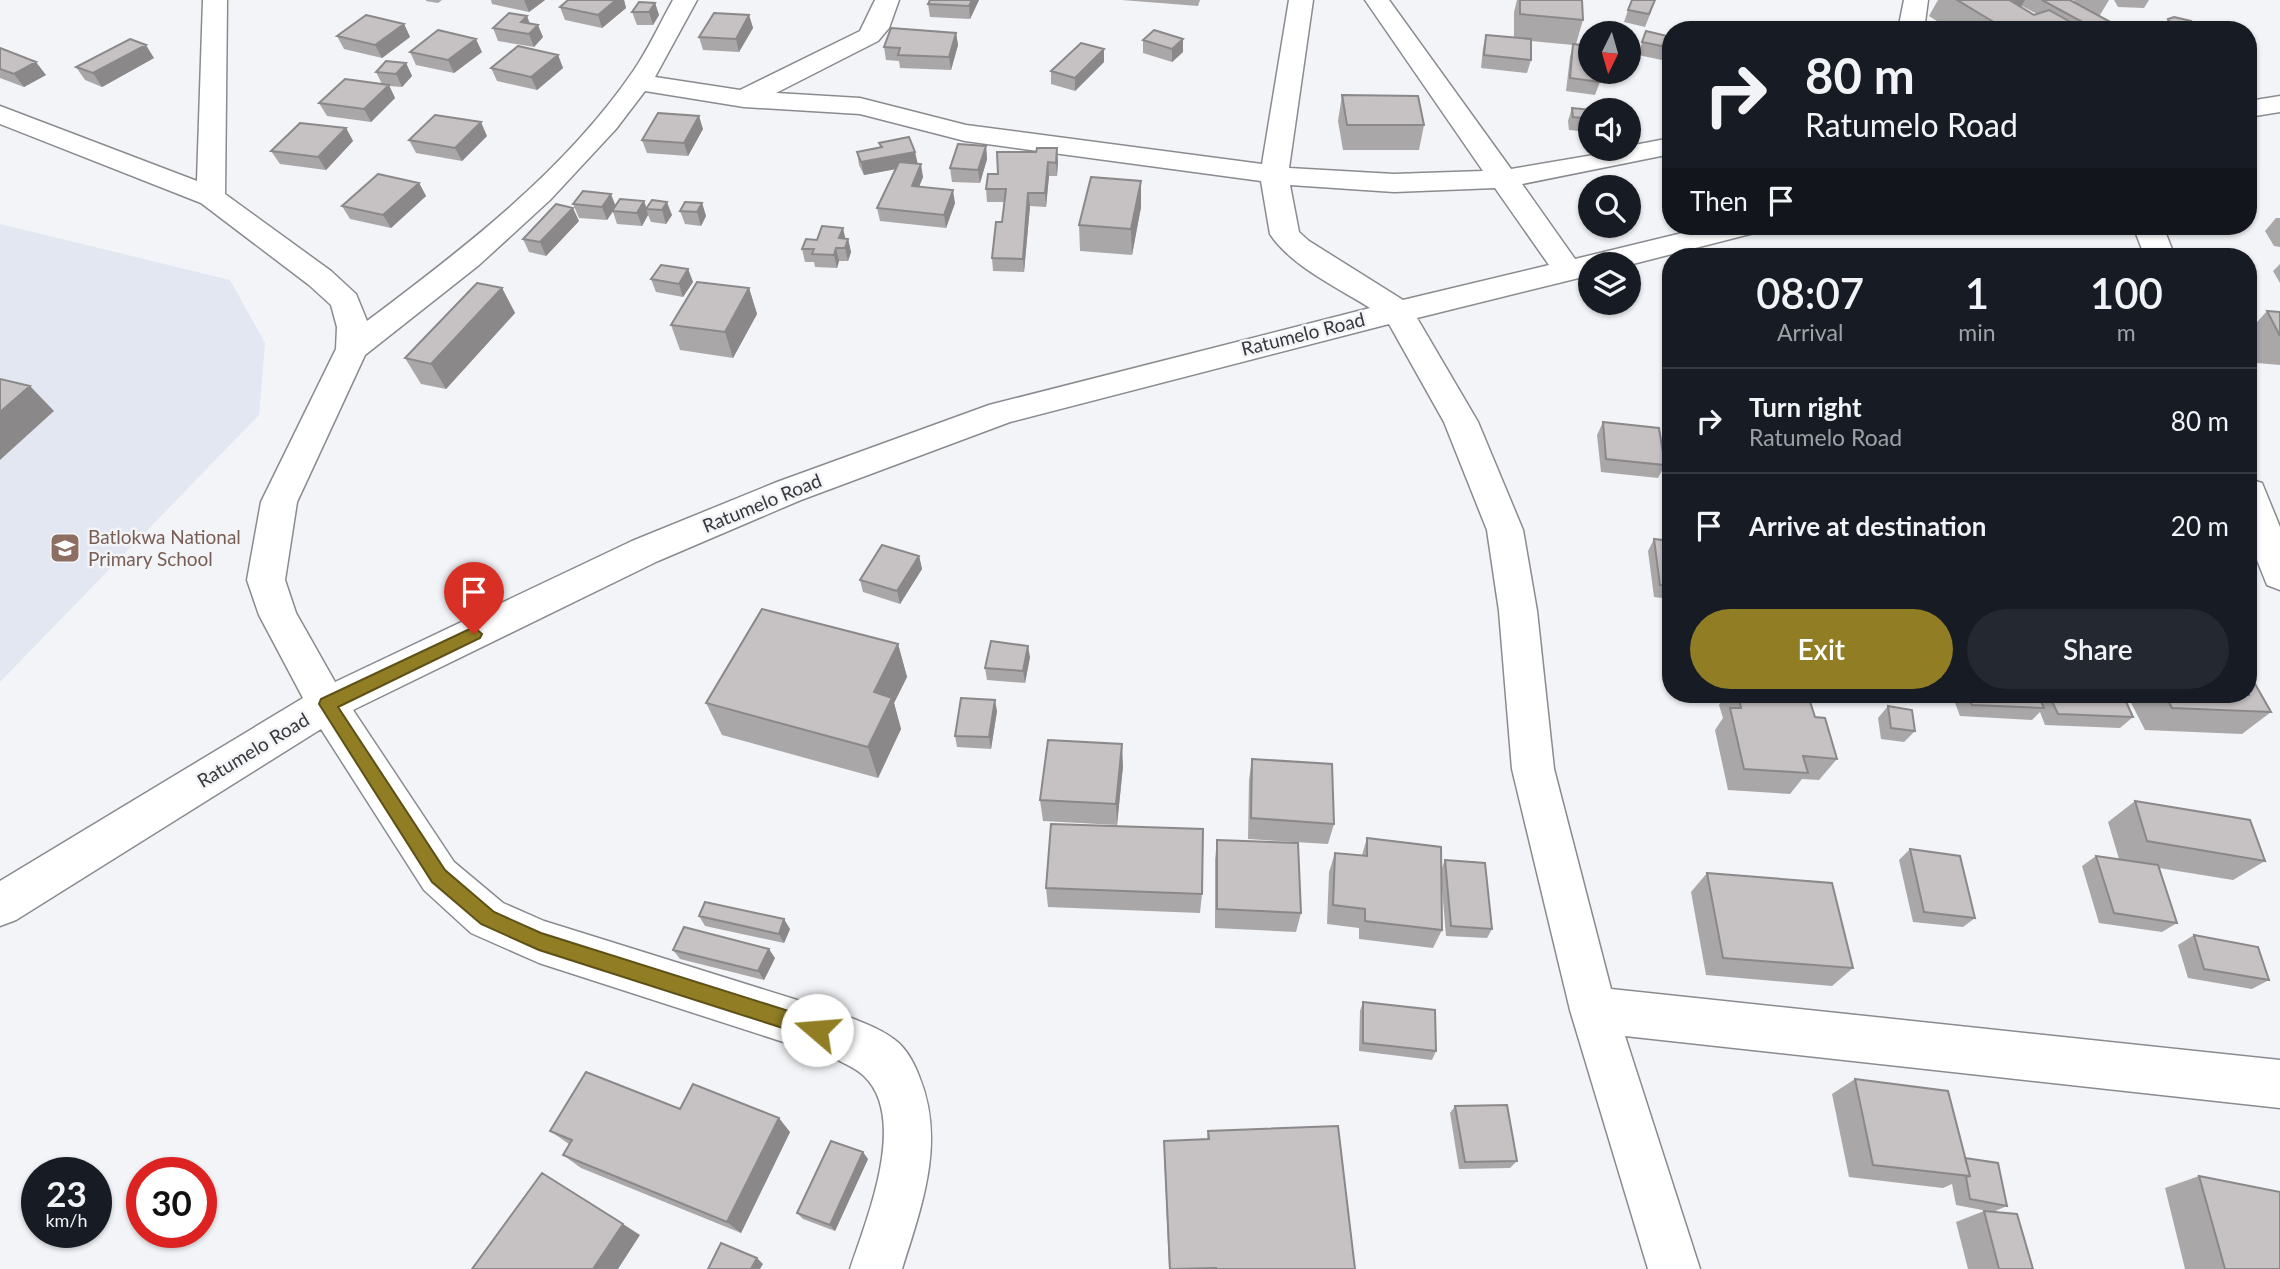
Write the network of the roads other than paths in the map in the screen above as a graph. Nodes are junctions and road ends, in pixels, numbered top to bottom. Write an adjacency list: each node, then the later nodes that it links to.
1 (215, 0): 16 (street)
2 (684, 0): 9 (street)
3 (887, 0): 10 (street)
4 (1301, 0): 14 (street)
5 (1377, 0): 15 (street)
6 (1916, 0): 7 (street)
7 (1912, 21)
8 (2280, 79): 11 (street)
9 (639, 82): 10 (street); 22 (street)
10 (744, 99): 14 (street)
11 (2264, 106)
12 (0, 115): 16 (street)
13 (1662, 148): 15 (street)
14 (1274, 175): 15 (street); 21 (street)
15 (1505, 179): 19 (street)
16 (211, 197): 22 (street)
17 (1712, 235): 18 (street, Ratumelo Road)
18 (1641, 253)
19 (1578, 260)
20 (1578, 268): 21 (street, Ratumelo Road)
21 (1397, 311): 25 (street, Ratumelo Road); 27 (street)
22 (352, 348): 25 (street)
23 (2257, 513): 24 (street)
24 (2280, 575)
25 (327, 704): 26 (street, Ratumelo Road); 29 (street)
26 (0, 905)
27 (1593, 1010): 28 (street); 30 (street)
28 (2280, 1084)
29 (876, 1269)
30 (1674, 1269)

